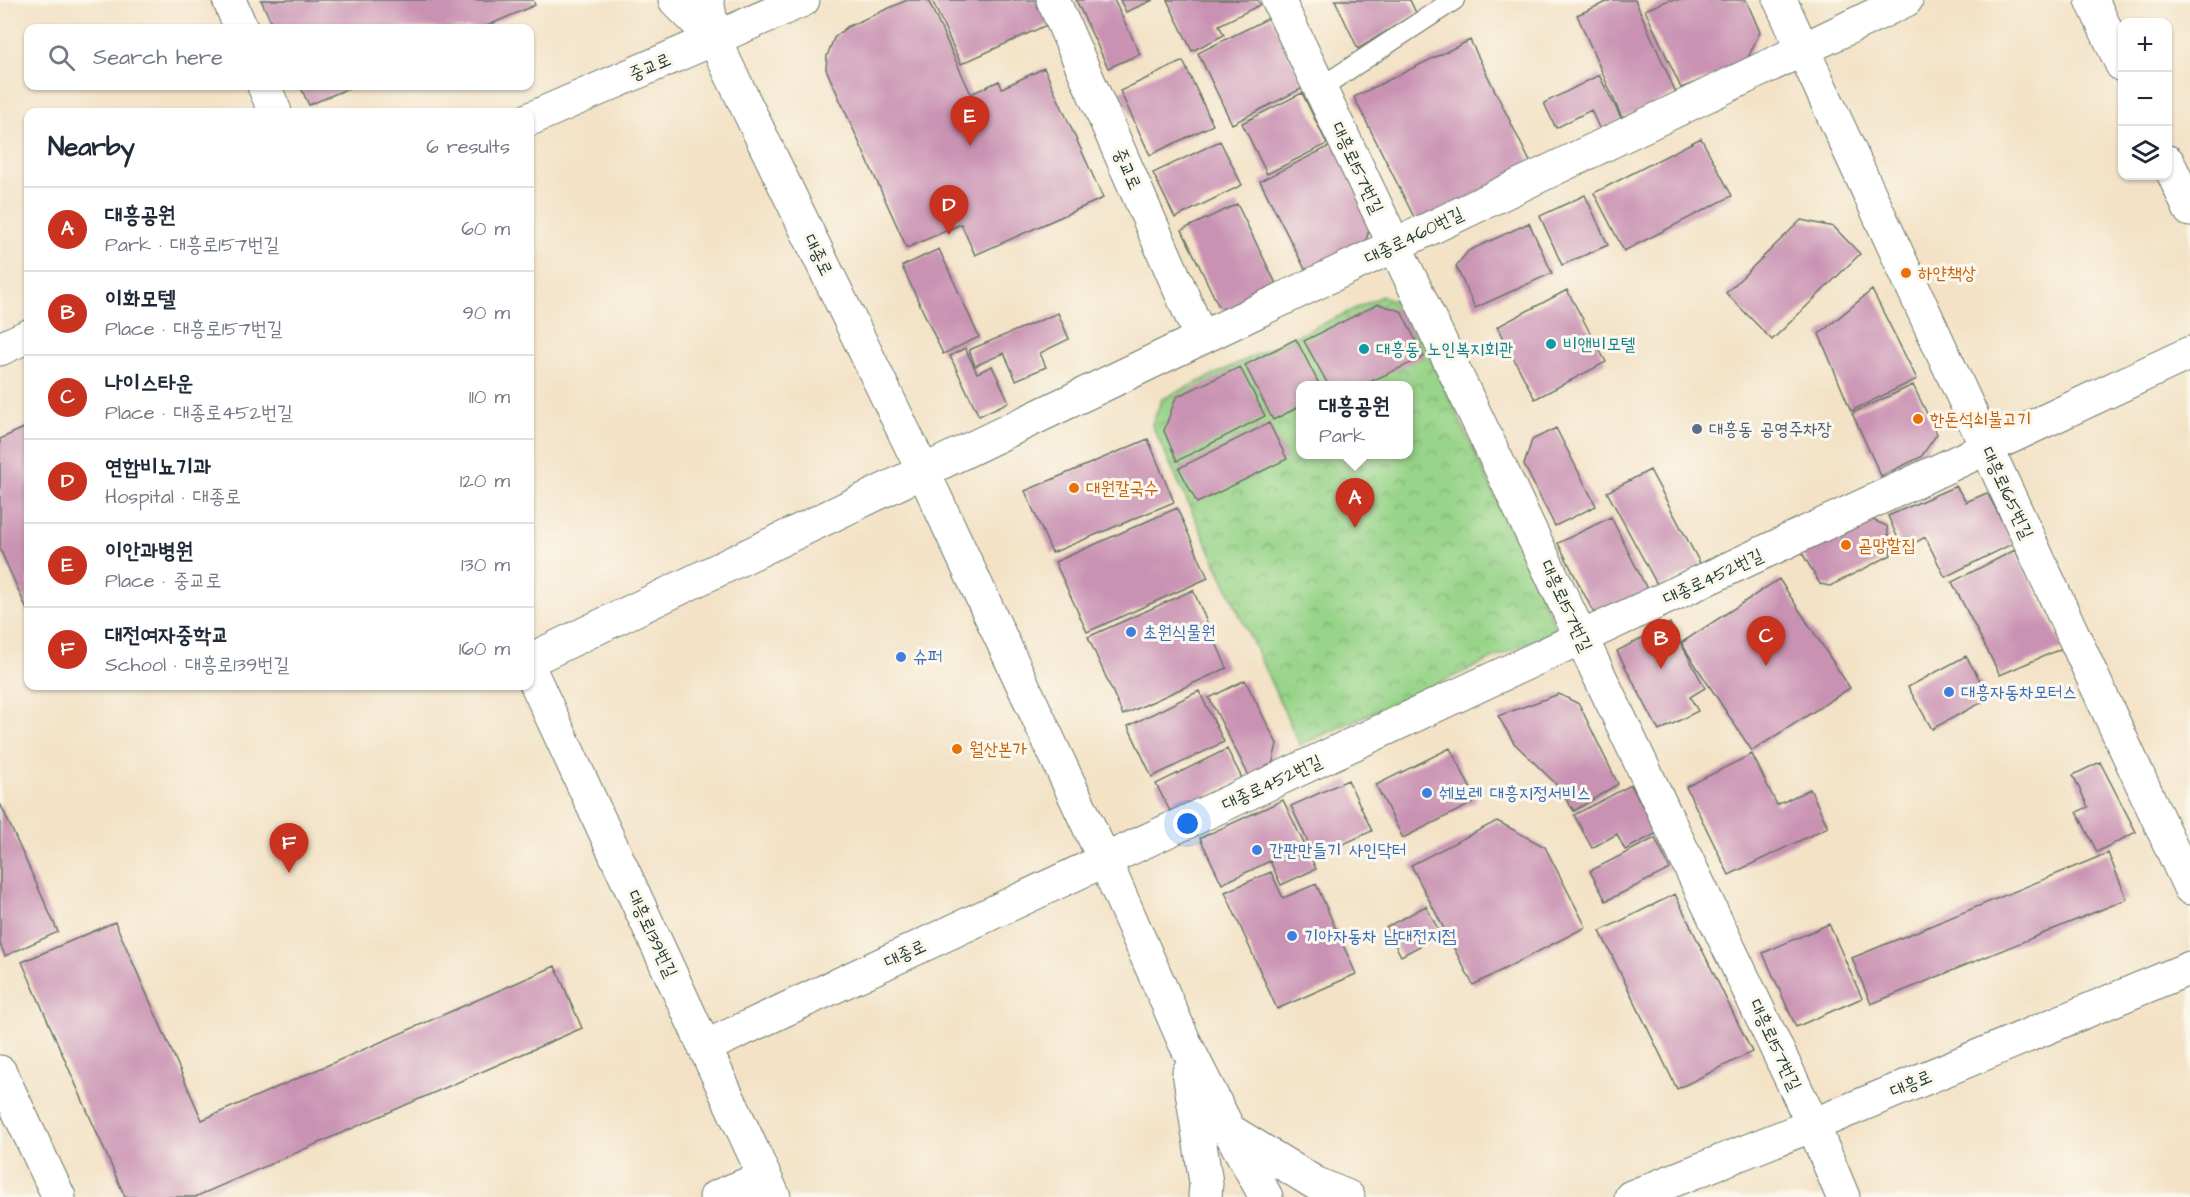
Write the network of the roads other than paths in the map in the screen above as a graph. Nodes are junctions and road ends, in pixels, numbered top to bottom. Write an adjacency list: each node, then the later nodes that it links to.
1 (229, 0): 11 (street)
2 (675, 0): 12 (street, 대종로)
3 (707, 0): 12 (street, 대종로)
4 (803, 0): 12 (street, 중교로)
5 (1053, 0): 23 (street, 중교로)
6 (1278, 0): 15 (street, 대흥로157번길)
7 (1454, 0): 15 (lane)
8 (1780, 0): 13 (street, 대흥로165번길)
9 (1906, 0): 13 (street, 대종로460번길)
10 (2092, 0): 14 (street)
11 (239, 24)
12 (714, 39): 18 (street, 중교로); 27 (street, 대종로)
13 (1802, 50): 21 (street, 대종로460번길); 26 (street, 대흥로165번길)
14 (2118, 56)
15 (1320, 88): 21 (street, 대흥로157번길)
16 (266, 90): 17 (street)
17 (273, 108)
18 (534, 117)
19 (2172, 171): 20 (street)
20 (2190, 210)
21 (1394, 245): 23 (street, 대종로460번길); 28 (street, 대흥로157번길)
22 (24, 338): 24 (street)
23 (1202, 338): 27 (street, 대종로460번길)
24 (0, 349)
25 (2190, 354): 26 (street, 대종로452번길)
26 (1987, 448): 28 (street, 대종로452번길); 32 (street, 대흥로165번길)
27 (922, 471): 29 (street); 31 (street, 대종로)
28 (1581, 638): 31 (street, 대종로452번길); 37 (street, 대흥로157번길)
29 (534, 658)
30 (534, 679): 35 (street, 대흥로139번길)
31 (1105, 861): 34 (street, 대종로); 35 (street, 대종로)
32 (2190, 888)
33 (2190, 968): 37 (street, 대흥로)
34 (1184, 1041): 38 (street, 대종로); 42 (street)
35 (705, 1047): 39 (street, 대흥로139번길)
36 (0, 1072): 40 (street)
37 (1813, 1125): 45 (street, 대흥로); 46 (street, 대흥로157번길)
38 (1229, 1130): 43 (street, 대종로); 44 (street)
39 (769, 1187): 41 (street)
40 (58, 1197)
41 (716, 1197)
42 (1205, 1197)
43 (1266, 1197)
44 (1348, 1197)
45 (1631, 1197)
46 (1843, 1197)

